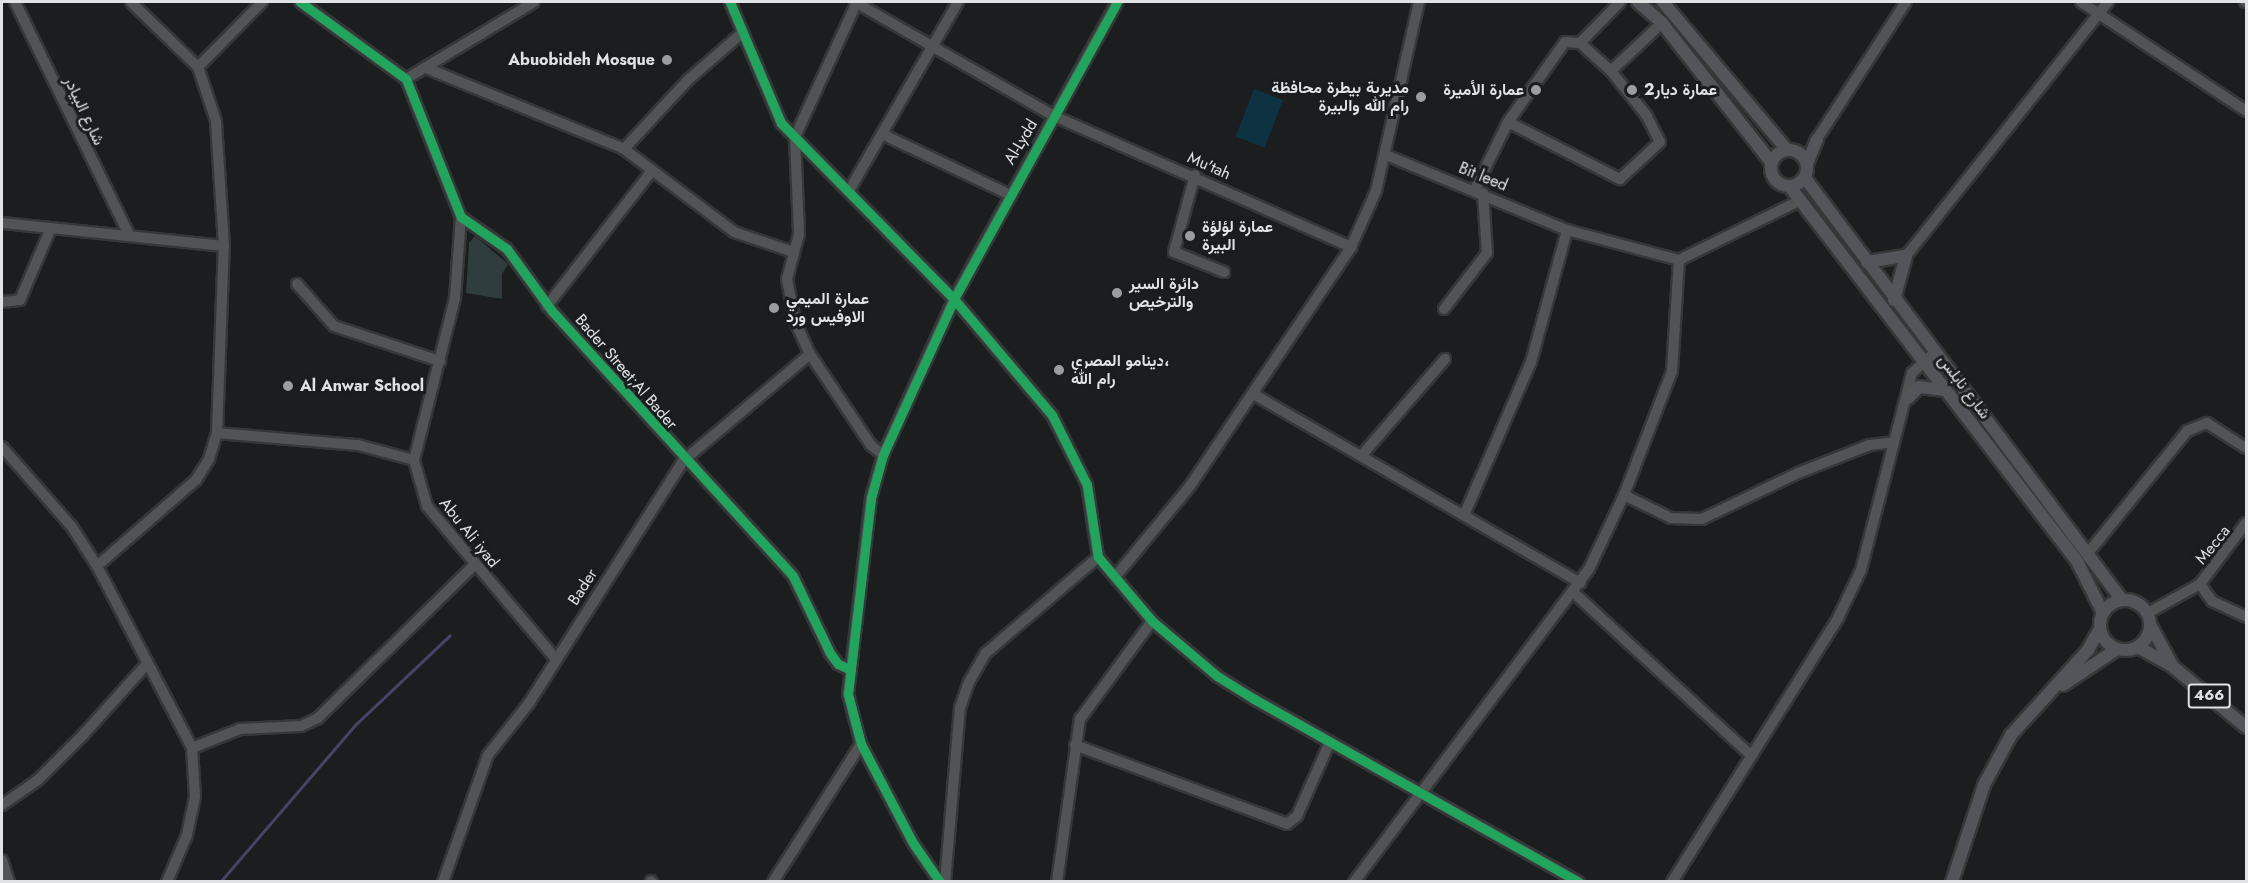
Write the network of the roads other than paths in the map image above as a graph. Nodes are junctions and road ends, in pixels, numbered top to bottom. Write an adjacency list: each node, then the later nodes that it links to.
1 (15, 2): 50 (street, شارع البيادر)
2 (131, 2): 23 (street)
3 (262, 2): 23 (street)
4 (300, 2): 26 (street)
5 (534, 2): 17 (street)
6 (730, 2): 20 (street)
7 (856, 2): 22 (street, Mu'tah); 31 (street)
8 (958, 2): 22 (street)
9 (1117, 2): 28 (street, Al-Lydd)
10 (1419, 2): 35 (street)
11 (1620, 2): 21 (street)
12 (1638, 2): 19 (main road)
13 (1663, 2): 34 (main road)
14 (1906, 2): 32 (street)
15 (2081, 2): 18 (street)
16 (2108, 2): 18 (street)
17 (514, 6): 24 (street)
18 (2098, 13): 27 (street); 54 (street)
19 (1662, 22): 25 (street); 36 (main road)
20 (742, 33): 31 (street); 33 (street)
21 (1580, 44): 25 (street); 29 (street)
22 (934, 49): 28 (street, Mu'tah); 30 (street)
23 (198, 67): 51 (street)
24 (426, 68): 26 (street); 33 (street)
25 (1611, 70): 29 (street)
26 (405, 79): 46 (street)
27 (2247, 111)
28 (1054, 116): 39 (street, Mu'tah); 44 (street, Al-Lydd)
29 (1508, 122): 43 (street)
30 (884, 135): 42 (street); 44 (street)
31 (795, 137): 42 (street); 53 (street)
32 (1817, 139): 34 (main road); 37 (main road)
33 (624, 149): 38 (street)
34 (1791, 150): 36 (main road); 37 (main road)
35 (1386, 155): 43 (street, Bit leed); 52 (street)
36 (1771, 162): 41 (main road)
37 (1807, 164): 40 (main road)
38 (651, 172): 53 (street); 62 (street)
39 (1195, 175): 52 (street, Mu'tah); 57 (street)
40 (1805, 178): 41 (main road); 56 (main road, شارع نابلس)
41 (1790, 187): 45 (main road, شارع نابلس)
42 (850, 189): 59 (street)
43 (1479, 191): 49 (street, Bit leed); 63 (street)
44 (1008, 194): 59 (street, Al-Lydd)
45 (1801, 200): 55 (street); 65 (main road, شارع نابلس)
46 (461, 217): 62 (street, Bader Street;Al Bader); 67 (street)
47 (2, 223): 48 (street)
48 (51, 228): 50 (street); 61 (street)
49 (1567, 230): 55 (street, Bit leed); 80 (street)
50 (128, 233): 51 (street)
51 (224, 246): 71 (street)
52 (1351, 247): 69 (street)
53 (794, 252): 64 (street)
54 (1906, 256): 56 (main road); 60 (main road)
55 (1679, 260): 79 (street)
56 (1867, 262): 60 (main road, شارع نابلس)
57 (1224, 272)
58 (297, 284): 67 (street)
59 (954, 299): 75 (street, Al-Lydd); 84 (street)
60 (1894, 300): 65 (main road, شارع نابلس)
61 (2, 302)
62 (547, 306): 78 (street, Bader Street;Al Bader)
63 (1444, 309)
64 (810, 354): 75 (street); 78 (street, Bader)
65 (1929, 357): 68 (main road, شارع نابلس); 70 (street); 83 (main road, شارع نابلس)
66 (1445, 359): 76 (street)
67 (440, 361): 77 (street)
68 (1945, 390): 70 (main road); 91 (main road, شارع نابلس)
69 (1255, 395): 76 (street); 87 (street)
70 (1908, 398): 72 (street)
71 (217, 433): 77 (street); 86 (street)
72 (1893, 442): 79 (street); 107 (street)
73 (2, 447): 86 (street)
74 (2247, 448): 83 (street)
75 (883, 455): 101 (street, Al-Lydd)
76 (1362, 455): 80 (street)
77 (414, 460): 85 (street, Abu Ali iyad)
78 (683, 461): 98 (street, Bader); 101 (street, Bader Street;Al Bader)
79 (1624, 495): 89 (street)
80 (1465, 513): 89 (street)
81 (2247, 523): 82 (street, Mecca)
82 (2244, 538): 88 (street, Mecca)
83 (2088, 553): 90 (main road, شارع نابلس)
84 (1098, 557): 87 (street); 116 (street)
85 (474, 564): 98 (street, Abu Ali iyad); 106 (street)
86 (97, 566): 99 (street)
87 (1115, 577): 94 (street)
88 (2200, 584): 92 (street); 93 (street)
89 (1577, 588): 107 (street); 108 (street)
90 (2122, 600): 91 (main road); 93 (main road)
91 (2103, 613): 95 (main road)
92 (2247, 617)
93 (2150, 620): 96 (main road); 100 (main road, 466)
94 (1152, 621): 104 (street); 105 (street)
95 (2100, 628): 97 (main road); 121 (main road)
96 (2138, 647): 97 (main road); 100 (main road, 466)
97 (2117, 649): 122 (main road)
98 (555, 658): 114 (street, Bader)
99 (147, 664): 106 (street); 109 (street)
100 (2172, 666): 102 (main road, 466)
101 (850, 670): 103 (street, Al-Lydd)
102 (2247, 727)
103 (861, 744): 111 (street); 115 (street, Al-Lydd)
104 (1329, 744): 105 (street); 108 (street)
105 (1075, 745): 117 (street)
106 (192, 748): 113 (street)
107 (1752, 756): 120 (street)
108 (1421, 793): 118 (street); 119 (street)
109 (2, 803)
110 (2, 860): 112 (street)
111 (777, 879)
112 (9, 882)
113 (167, 882)
114 (443, 882)
115 (940, 882)
116 (945, 882)
117 (1057, 882)
118 (1354, 882)
119 (1579, 882)
120 (1672, 882)
121 (1952, 882)
122 (1958, 882)

